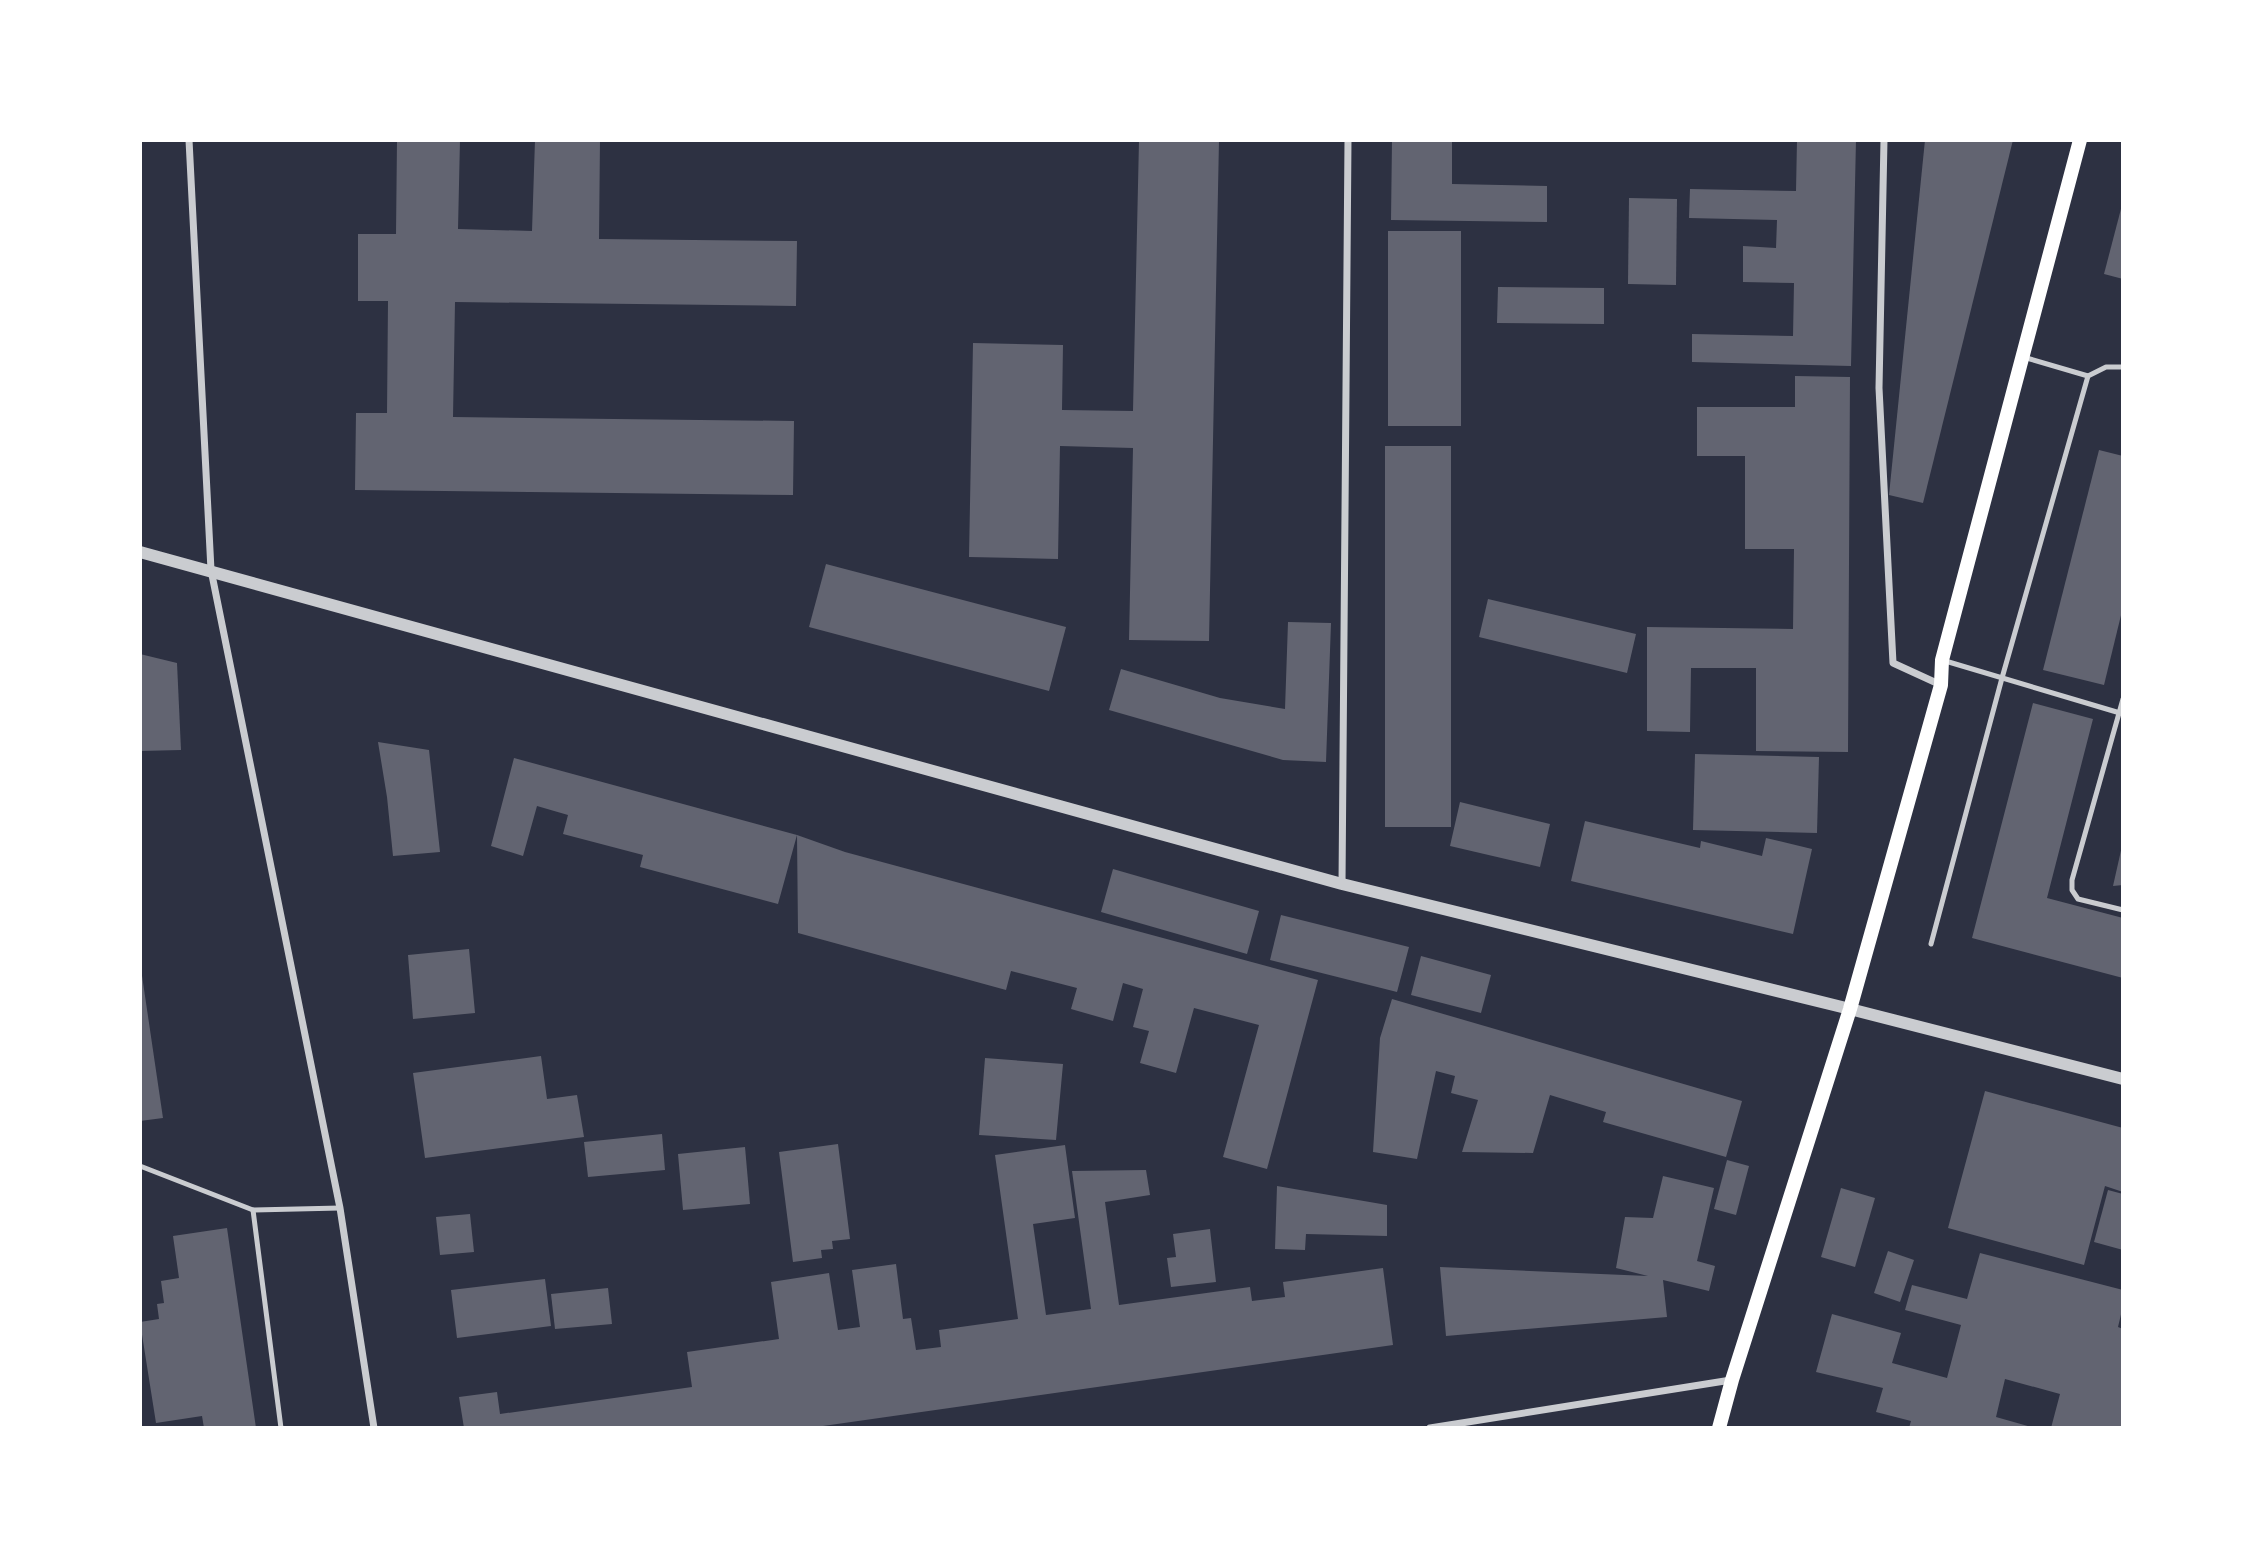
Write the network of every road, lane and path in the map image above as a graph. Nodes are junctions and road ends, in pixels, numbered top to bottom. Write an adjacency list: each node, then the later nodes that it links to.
1 (189, 140): 9 (street)
2 (1348, 140): 15 (street)
3 (1884, 140): 12 (street)
4 (2080, 140): 5 (main road)
5 (2023, 357): 7 (lane); 10 (main road)
6 (2123, 367): 7 (lane)
7 (2088, 376): 11 (lane)
8 (140, 552): 9 (street)
9 (211, 570): 15 (street); 21 (street)
10 (1942, 660): 11 (lane); 12 (main road)
11 (2001, 678): 14 (lane); 17 (lane)
12 (1941, 685): 18 (main road)
13 (2123, 699): 14 (lane)
14 (2120, 713): 16 (lane)
15 (1342, 884): 18 (street)
16 (2123, 910)
17 (1931, 944)
18 (1850, 1009): 19 (street); 23 (main road)
19 (2123, 1079)
20 (140, 1166): 22 (lane)
21 (340, 1208): 22 (lane); 25 (street)
22 (253, 1210): 24 (lane)
23 (1731, 1380): 26 (street); 27 (main road)
24 (281, 1428)
25 (374, 1428)
26 (1430, 1428)
27 (1719, 1428)

